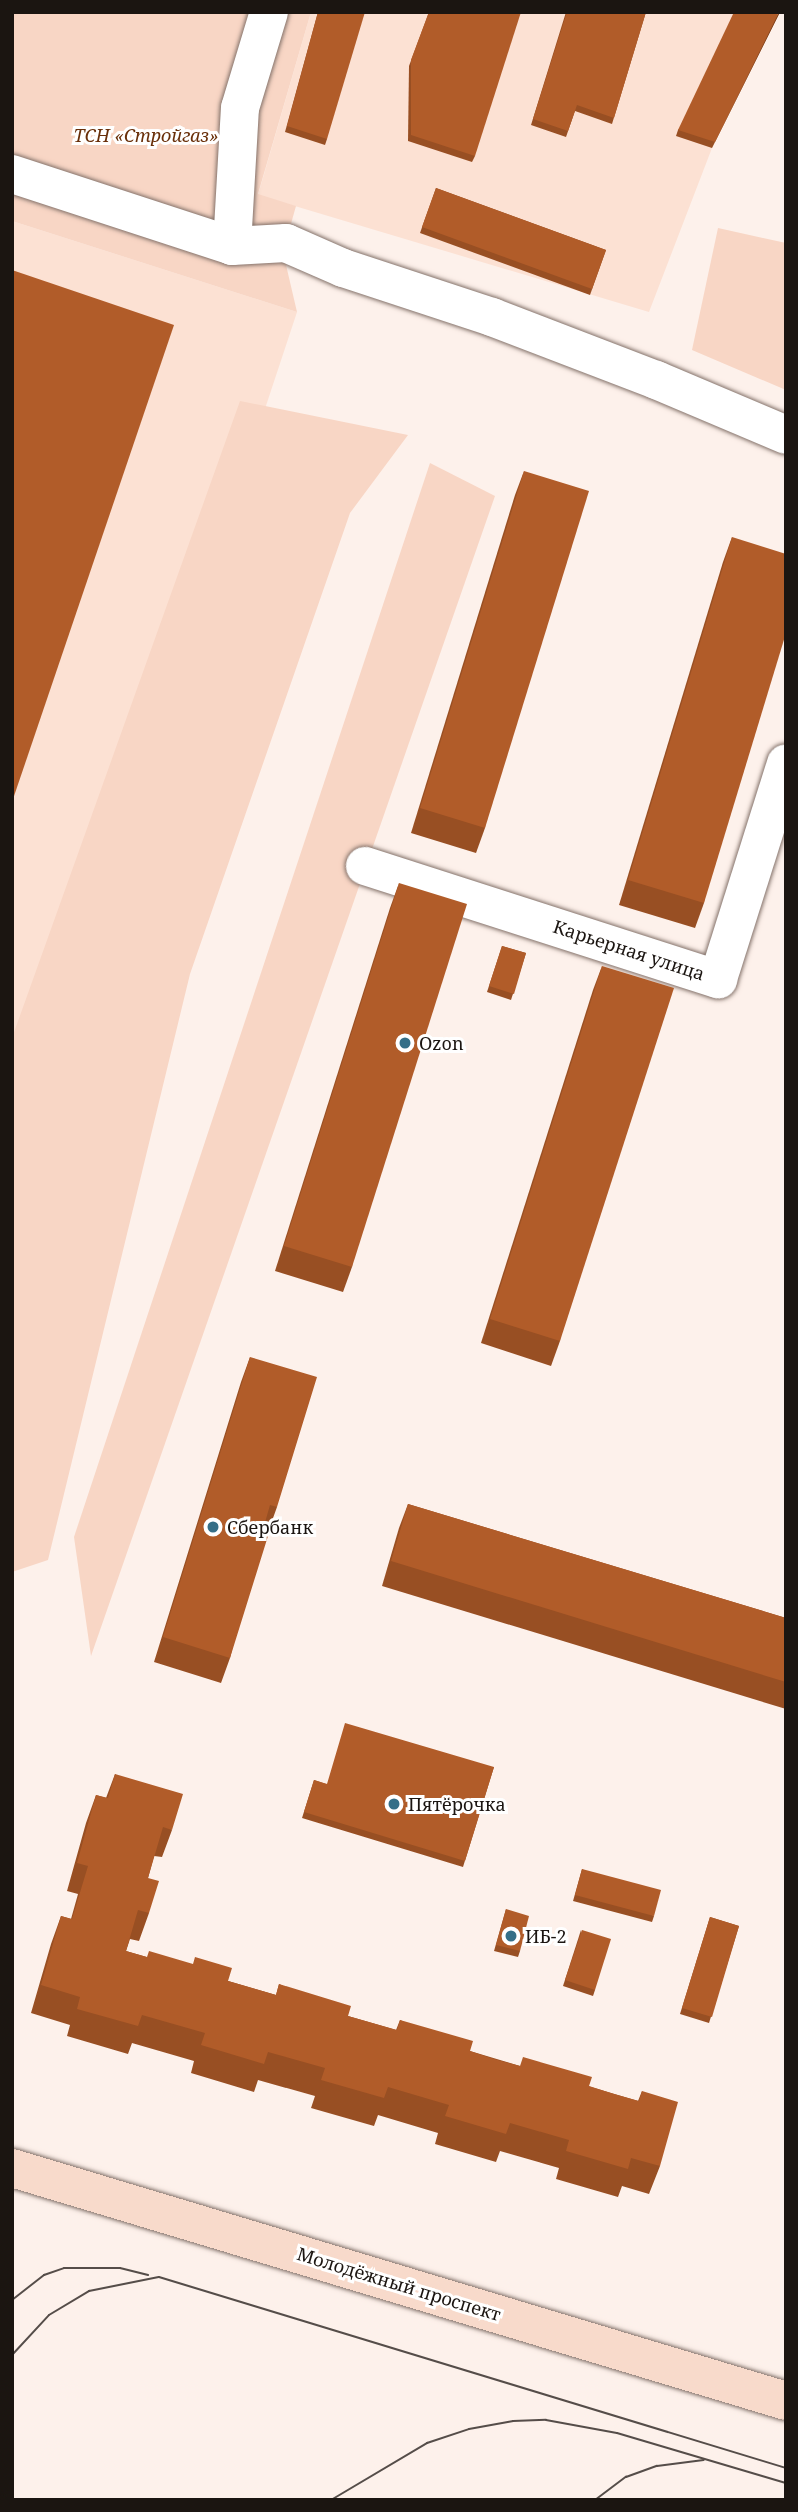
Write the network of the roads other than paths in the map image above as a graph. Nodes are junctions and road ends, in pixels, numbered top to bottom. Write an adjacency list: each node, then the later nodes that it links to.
1 (269, 12): 3 (street)
2 (12, 174): 3 (street)
3 (232, 246): 4 (street)
4 (786, 435)
5 (786, 763): 6 (street, Карьерная улица)
6 (365, 866)
7 (12, 2168): 8 (main road, Молодёжный проспект)
8 (786, 2401)

